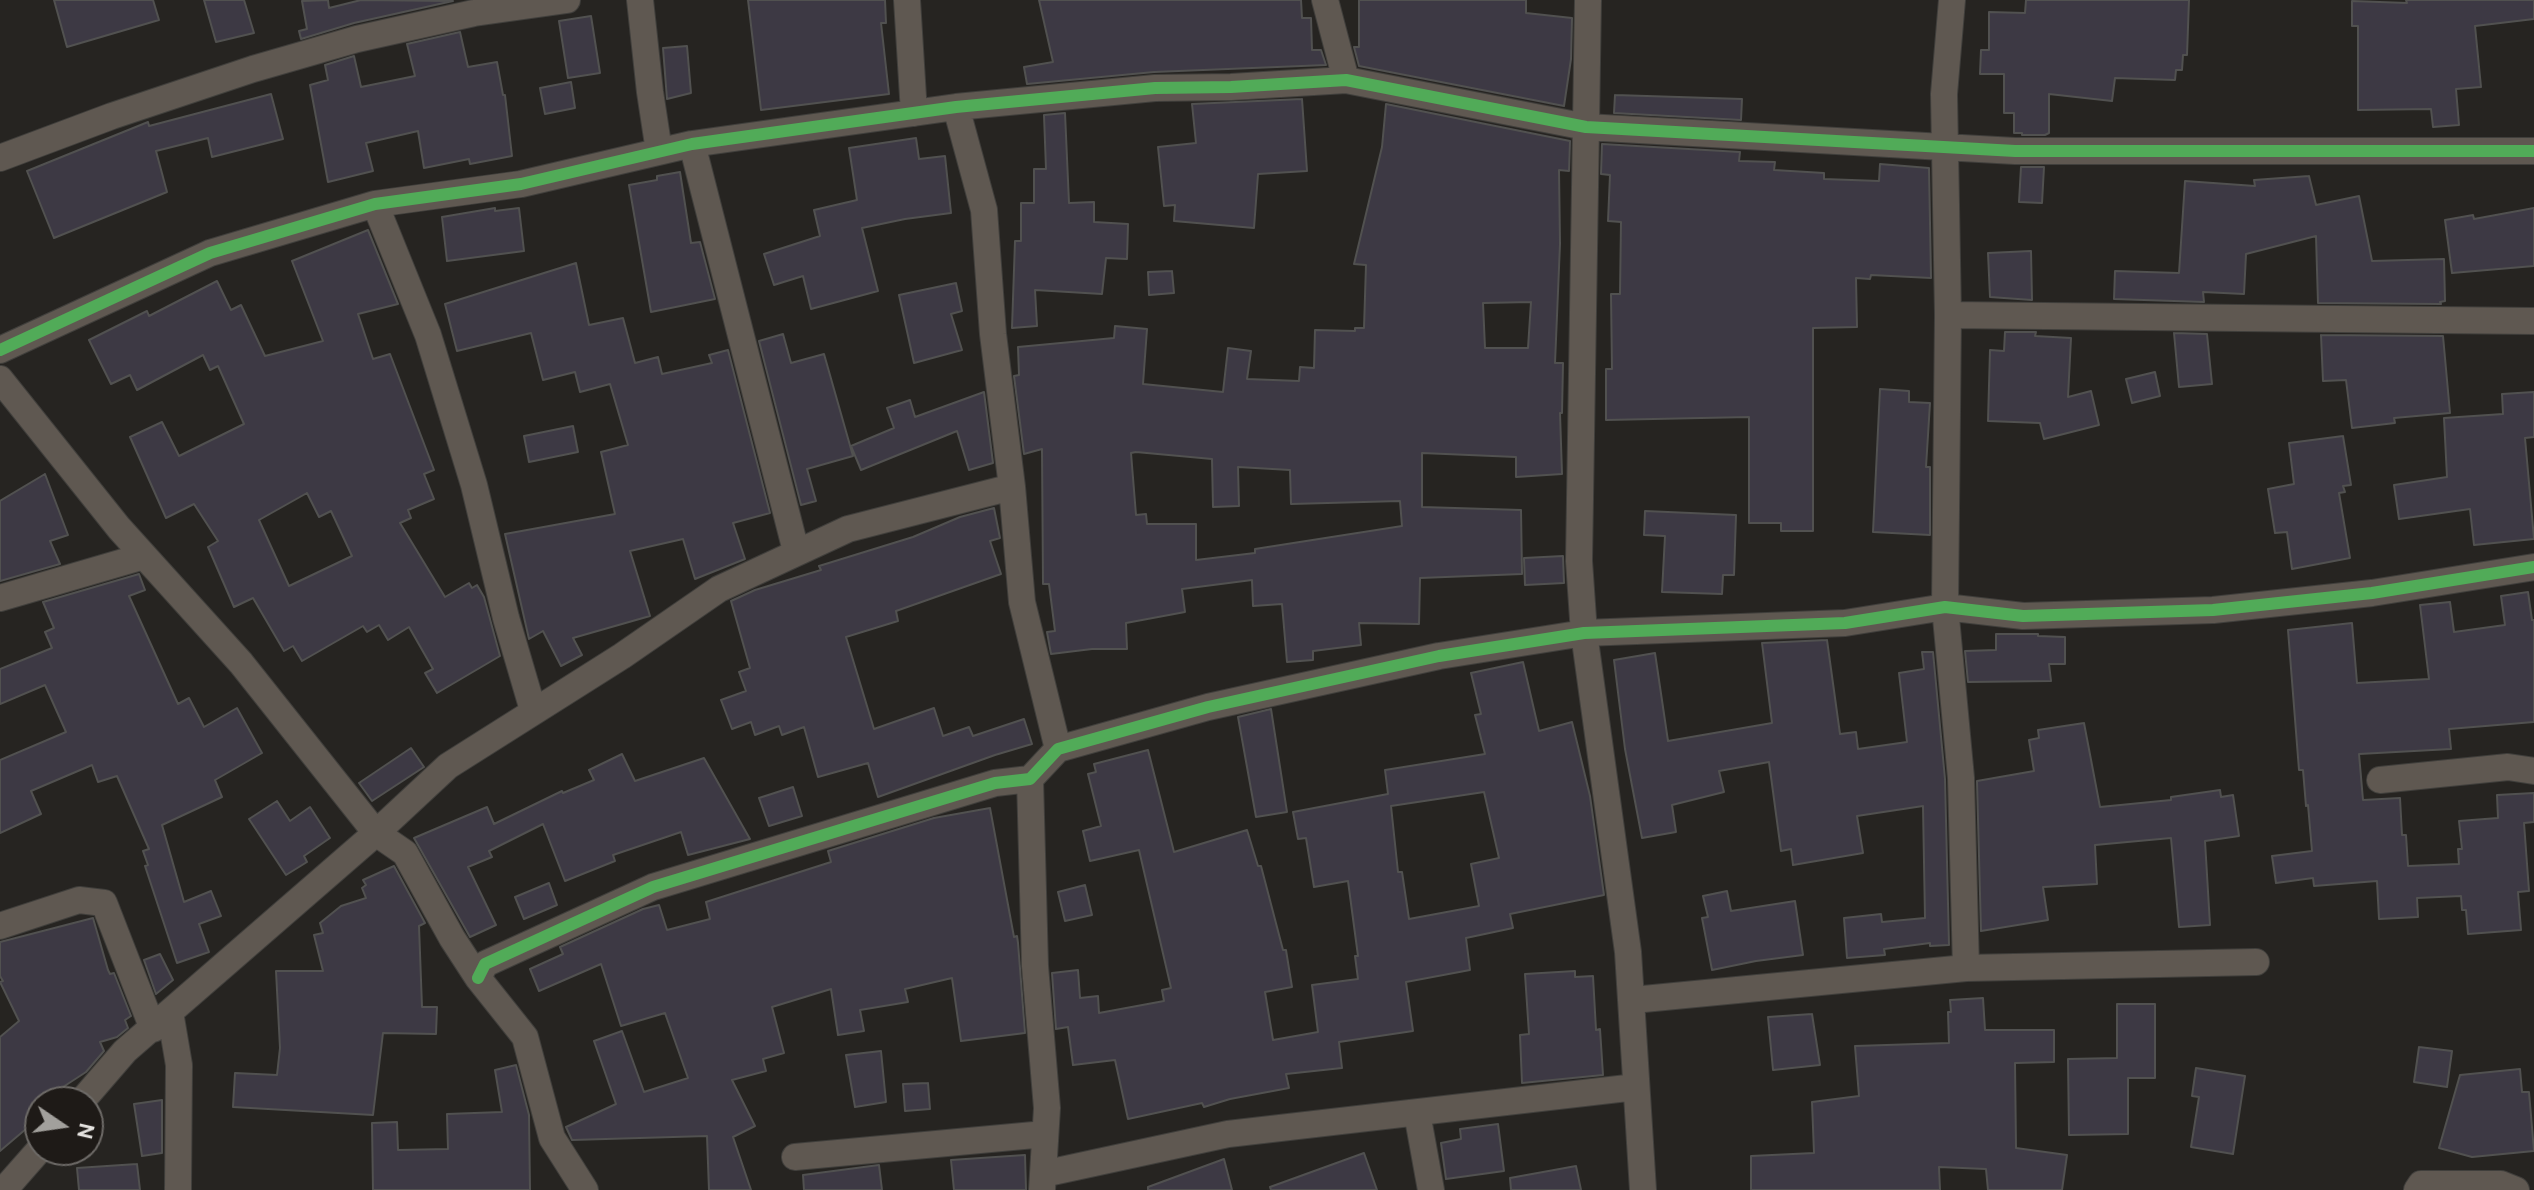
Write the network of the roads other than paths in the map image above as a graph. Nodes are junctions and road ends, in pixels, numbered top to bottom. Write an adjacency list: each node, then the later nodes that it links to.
1 (567, 0): 15 (street)
2 (640, 0): 13 (street)
3 (907, 0): 9 (street)
4 (1325, 0): 7 (street)
5 (1588, 0): 10 (street)
6 (1952, 0): 12 (street)
7 (1346, 80): 8 (street); 10 (street)
8 (956, 107): 9 (street); 21 (street)
9 (914, 113): 11 (street)
10 (1586, 127): 12 (street); 27 (street)
11 (692, 144): 13 (street); 22 (street)
12 (1945, 146): 14 (street); 17 (street)
13 (659, 151): 16 (street)
14 (2534, 151)
15 (0, 158)
16 (375, 204): 19 (street); 28 (street)
17 (1948, 315): 18 (street); 26 (street)
18 (2534, 321)
19 (0, 350)
20 (0, 379): 23 (street)
21 (1012, 487): 22 (street); 29 (street)
22 (796, 551): 28 (street)
23 (144, 556): 25 (street); 33 (street)
24 (2534, 567): 26 (street)
25 (0, 598)
26 (1945, 607): 27 (street); 36 (street)
27 (1584, 633): 29 (street); 38 (street)
28 (533, 710): 33 (street)
29 (1058, 749): 31 (street)
30 (2534, 771): 32 (street)
31 (1030, 779): 37 (street); 43 (street)
32 (2380, 780)
33 (376, 833): 37 (street); 39 (street)
34 (0, 926): 39 (street)
35 (2256, 962): 36 (street)
36 (1966, 968): 38 (street)
37 (478, 978): 49 (street)
38 (1633, 1000): 41 (street)
39 (162, 1020): 40 (street); 48 (street)
40 (95, 1086)
41 (1636, 1087): 42 (street); 51 (street)
42 (1417, 1113): 46 (street); 50 (street)
43 (1045, 1134): 44 (street); 46 (street)
44 (795, 1157)
45 (25, 1166): 47 (street)
46 (1043, 1182)
47 (4, 1190)
48 (178, 1190)
49 (585, 1190)
50 (1431, 1190)
51 (1643, 1190)
52 (2417, 1190): 53 (street)
53 (2516, 1190)

